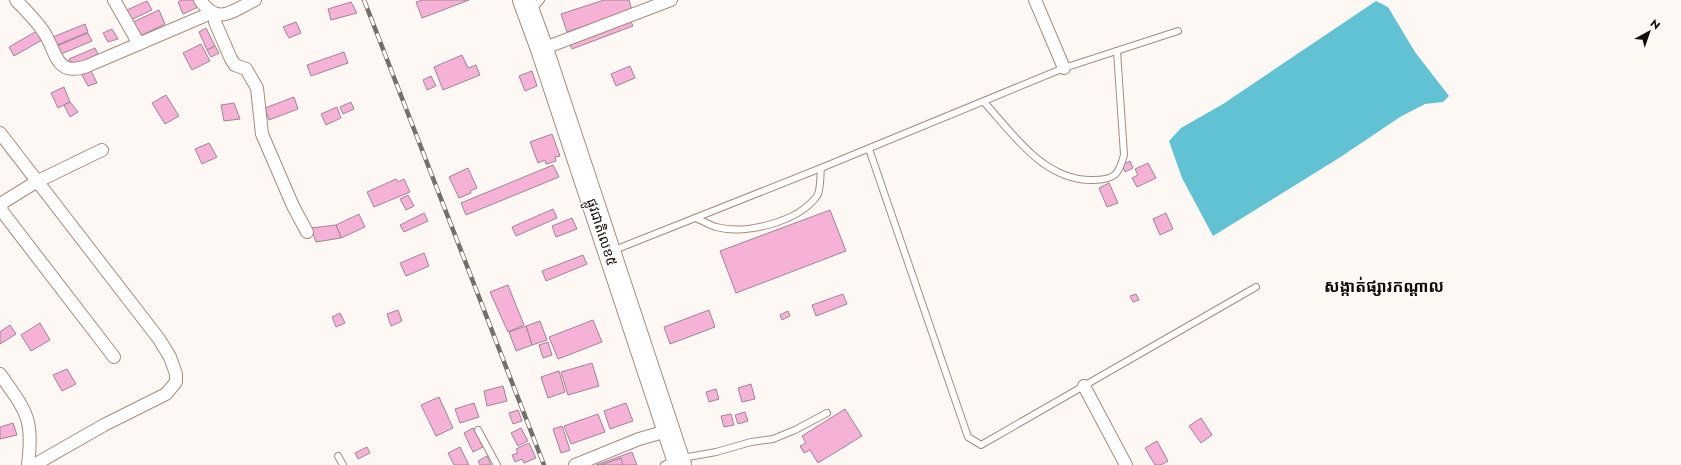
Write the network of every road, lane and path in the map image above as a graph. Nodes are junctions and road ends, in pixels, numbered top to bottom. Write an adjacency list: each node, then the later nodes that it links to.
1 (16, 0): 10 (street)
2 (114, 0): 10 (street)
3 (200, 0): 8 (street)
4 (255, 0): 8 (street)
5 (671, 0): 11 (street)
6 (1035, 0): 13 (street)
7 (531, 4): 11 (highway, ផ្លូវជាតិលេខ៥)
8 (213, 14): 10 (street); 21 (street)
9 (1178, 31): 12 (lane)
10 (139, 44)
11 (542, 49): 22 (highway, ផ្លូវជាតិលេខ៥)
12 (1117, 51): 13 (lane); 14 (lane)
13 (1064, 68): 14 (lane)
14 (984, 102): 16 (lane)
15 (0, 133): 19 (street)
16 (869, 149): 18 (lane); 26 (lane)
17 (102, 150): 19 (street)
18 (821, 168): 20 (lane); 20 (lane)
19 (36, 182): 24 (street); 33 (street)
20 (696, 218): 22 (lane)
21 (307, 232)
22 (609, 252): 29 (highway, ផ្លូវជាតិលេខ៥)
23 (1256, 287): 26 (lane)
24 (114, 357)
25 (0, 374): 32 (street)
26 (1084, 386): 37 (street)
27 (826, 413): 31 (lane)
28 (478, 430): 35 (lane)
29 (667, 431): 31 (highway, ផ្លូវជាតិលេខ៥); 36 (street)
30 (338, 456): 34 (lane)
31 (673, 463)
32 (28, 465)
33 (34, 465)
34 (343, 465)
35 (497, 465)
36 (575, 465)
37 (1126, 465)

